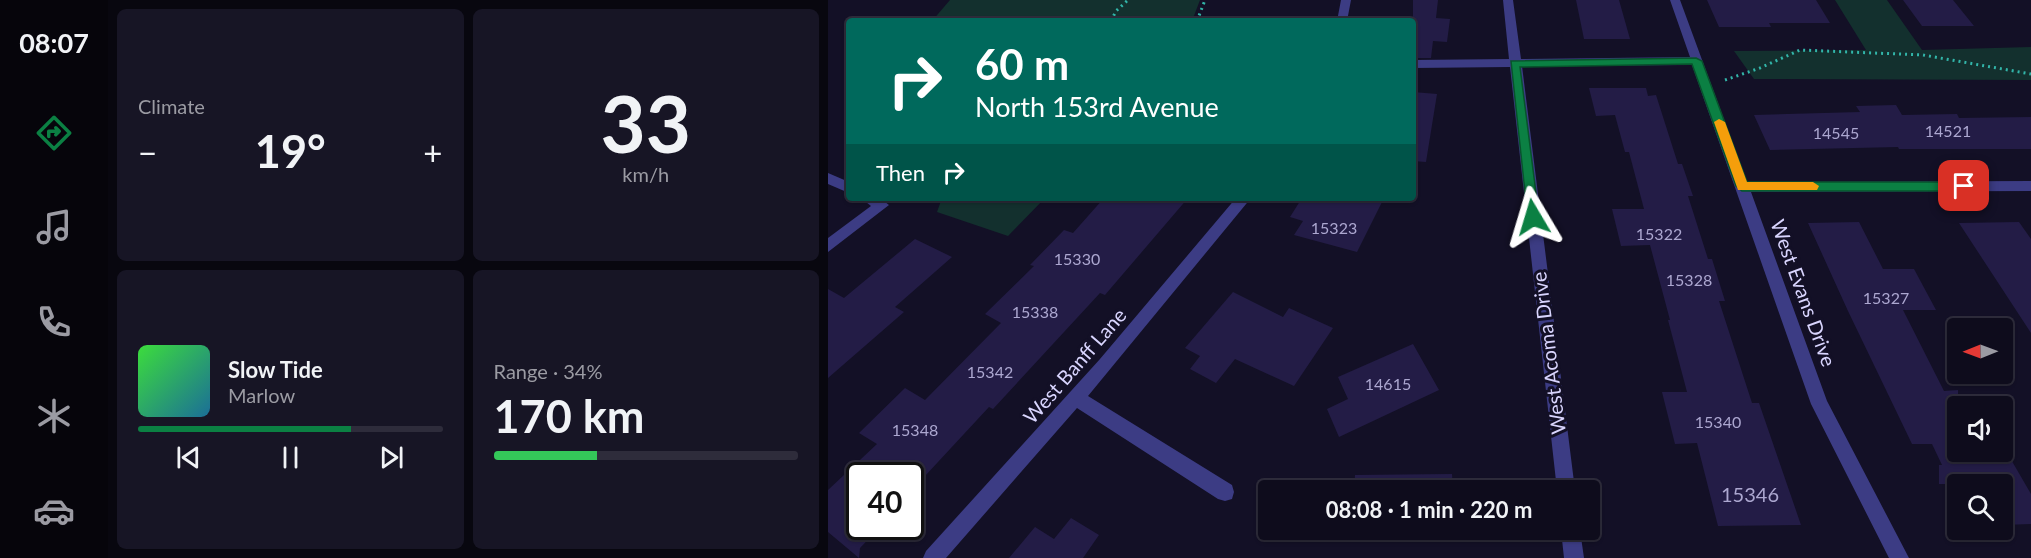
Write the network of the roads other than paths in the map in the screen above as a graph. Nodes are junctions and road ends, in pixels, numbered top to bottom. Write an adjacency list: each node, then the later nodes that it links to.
1 (1346, 0): 4 (street)
2 (1508, 0): 6 (street, West Acoma Drive)
3 (1675, 0): 5 (street, West Evans Drive)
4 (1343, 18)
5 (1696, 61): 6 (street); 10 (street, West Evans Drive)
6 (1514, 63): 7 (street); 16 (street, West Acoma Drive)
7 (1416, 64)
8 (828, 177): 9 (street)
9 (846, 186)
10 (1742, 186): 11 (street); 21 (street, West Evans Drive)
11 (2031, 186)
12 (874, 201): 14 (street)
13 (1241, 201): 15 (street, West Banff Lane)
14 (828, 246)
15 (1076, 398): 17 (street); 19 (street, West Banff Lane)
16 (1565, 480)
17 (1225, 492)
18 (1572, 540): 20 (street)
19 (933, 558)
20 (1574, 558)
21 (1899, 558)

